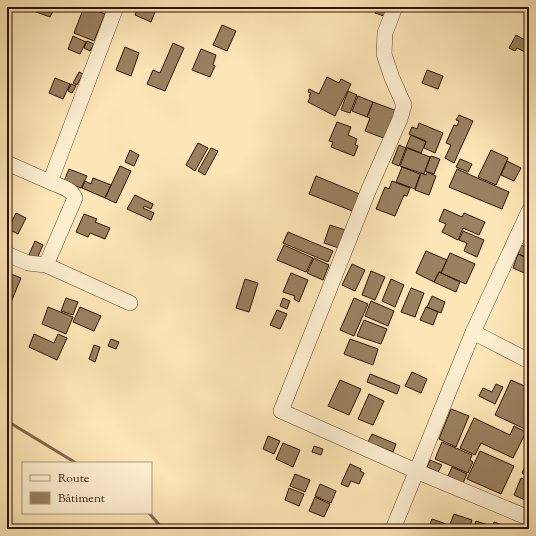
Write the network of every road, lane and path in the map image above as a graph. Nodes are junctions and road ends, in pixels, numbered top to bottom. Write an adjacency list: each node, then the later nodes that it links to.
1 (116, 7): 4 (street)
2 (395, 7): 11 (street)
3 (7, 163): 4 (street)
4 (50, 182): 7 (street)
5 (529, 211): 9 (street)
6 (7, 254): 7 (street)
7 (46, 265): 8 (street)
8 (130, 303)
9 (473, 332): 10 (street); 11 (street)
10 (529, 361)
11 (416, 472): 12 (street); 13 (street)
12 (529, 518)
13 (393, 529)

